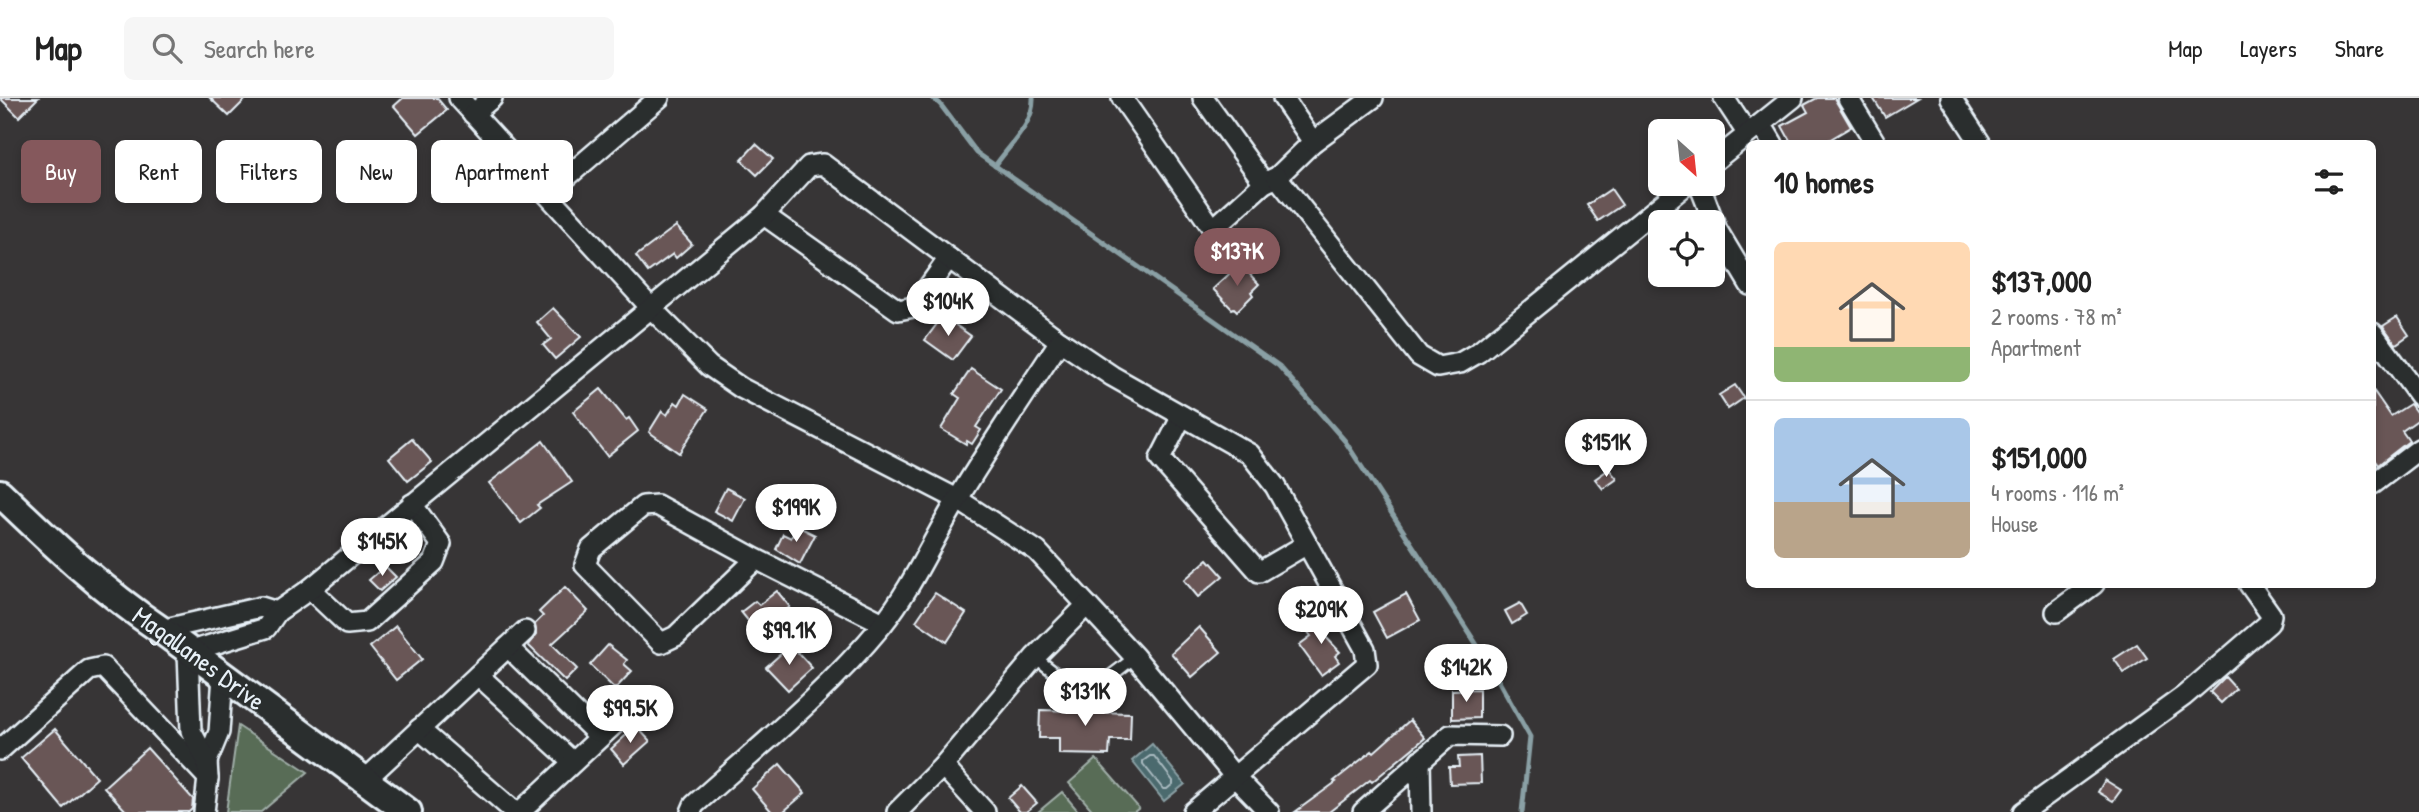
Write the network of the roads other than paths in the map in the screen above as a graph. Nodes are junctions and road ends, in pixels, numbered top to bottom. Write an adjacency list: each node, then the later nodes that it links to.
1 (459, 98): 12 (street)
2 (492, 98): 12 (street)
3 (659, 98): 20 (street)
4 (1122, 98): 21 (street)
5 (1203, 98): 21 (street)
6 (1283, 98): 18 (street)
7 (1724, 98): 13 (street)
8 (1793, 98): 13 (street)
9 (1848, 98): 16 (street)
10 (1951, 98): 17 (street)
11 (1366, 100): 18 (street)
12 (473, 114): 14 (street)
13 (1762, 117): 15 (street); 19 (street)
14 (497, 140)
15 (1771, 140)
16 (1874, 140)
17 (1978, 140)
18 (1313, 142): 21 (street)
19 (1726, 150)
20 (573, 172)
21 (1270, 180): 22 (street)
22 (1672, 196)
23 (1704, 196): 27 (street)
24 (555, 203): 28 (street)
25 (764, 215): 26 (street); 26 (street); 28 (street)
26 (948, 258): 30 (street)
27 (1746, 278)
28 (652, 309): 36 (street); 37 (street)
29 (2376, 337): 31 (street)
30 (1060, 341): 32 (street); 36 (street)
31 (2419, 396)
32 (1182, 416): 38 (street); 38 (street)
33 (2419, 449): 34 (street)
34 (2376, 475)
35 (0, 493): 47 (street, Magallanes Drive)
36 (957, 499): 43 (street); 46 (street)
37 (412, 504): 42 (street); 42 (street)
38 (1307, 544): 64 (street)
39 (756, 559): 39 (street); 46 (street)
40 (2089, 588): 45 (street)
41 (2252, 588): 76 (street)
42 (310, 589): 44 (street)
43 (1087, 605): 51 (street); 52 (street)
44 (277, 612): 47 (street); 50 (street)
45 (2056, 612)
46 (883, 623): 69 (street)
47 (161, 630): 50 (street, Magallanes Drive)
48 (525, 631): 49 (street)
49 (508, 647): 53 (street); 58 (street)
50 (188, 652): 54 (street, Magallanes Drive); 63 (street)
51 (1035, 657): 52 (lane); 62 (street)
52 (1135, 657): 64 (street)
53 (478, 675): 56 (street); 61 (street)
54 (223, 676): 63 (street); 65 (street, Magallanes Drive)
55 (623, 716): 58 (street)
56 (419, 729): 65 (street); 68 (street)
57 (1500, 736): 60 (street)
58 (600, 737): 61 (street)
59 (0, 750): 63 (street)
60 (1420, 760): 74 (street); 75 (street)
61 (573, 762): 68 (street)
62 (943, 766): 70 (street); 71 (street)
63 (208, 769): 66 (street)
64 (1235, 777): 72 (street); 73 (street)
65 (365, 780): 67 (street, Magallanes Drive)
66 (204, 812)
67 (408, 812)
68 (517, 812)
69 (691, 812)
70 (897, 812)
71 (985, 812)
72 (1193, 812)
73 (1269, 812)
74 (1363, 812)
75 (1422, 812)
76 (2023, 812)

